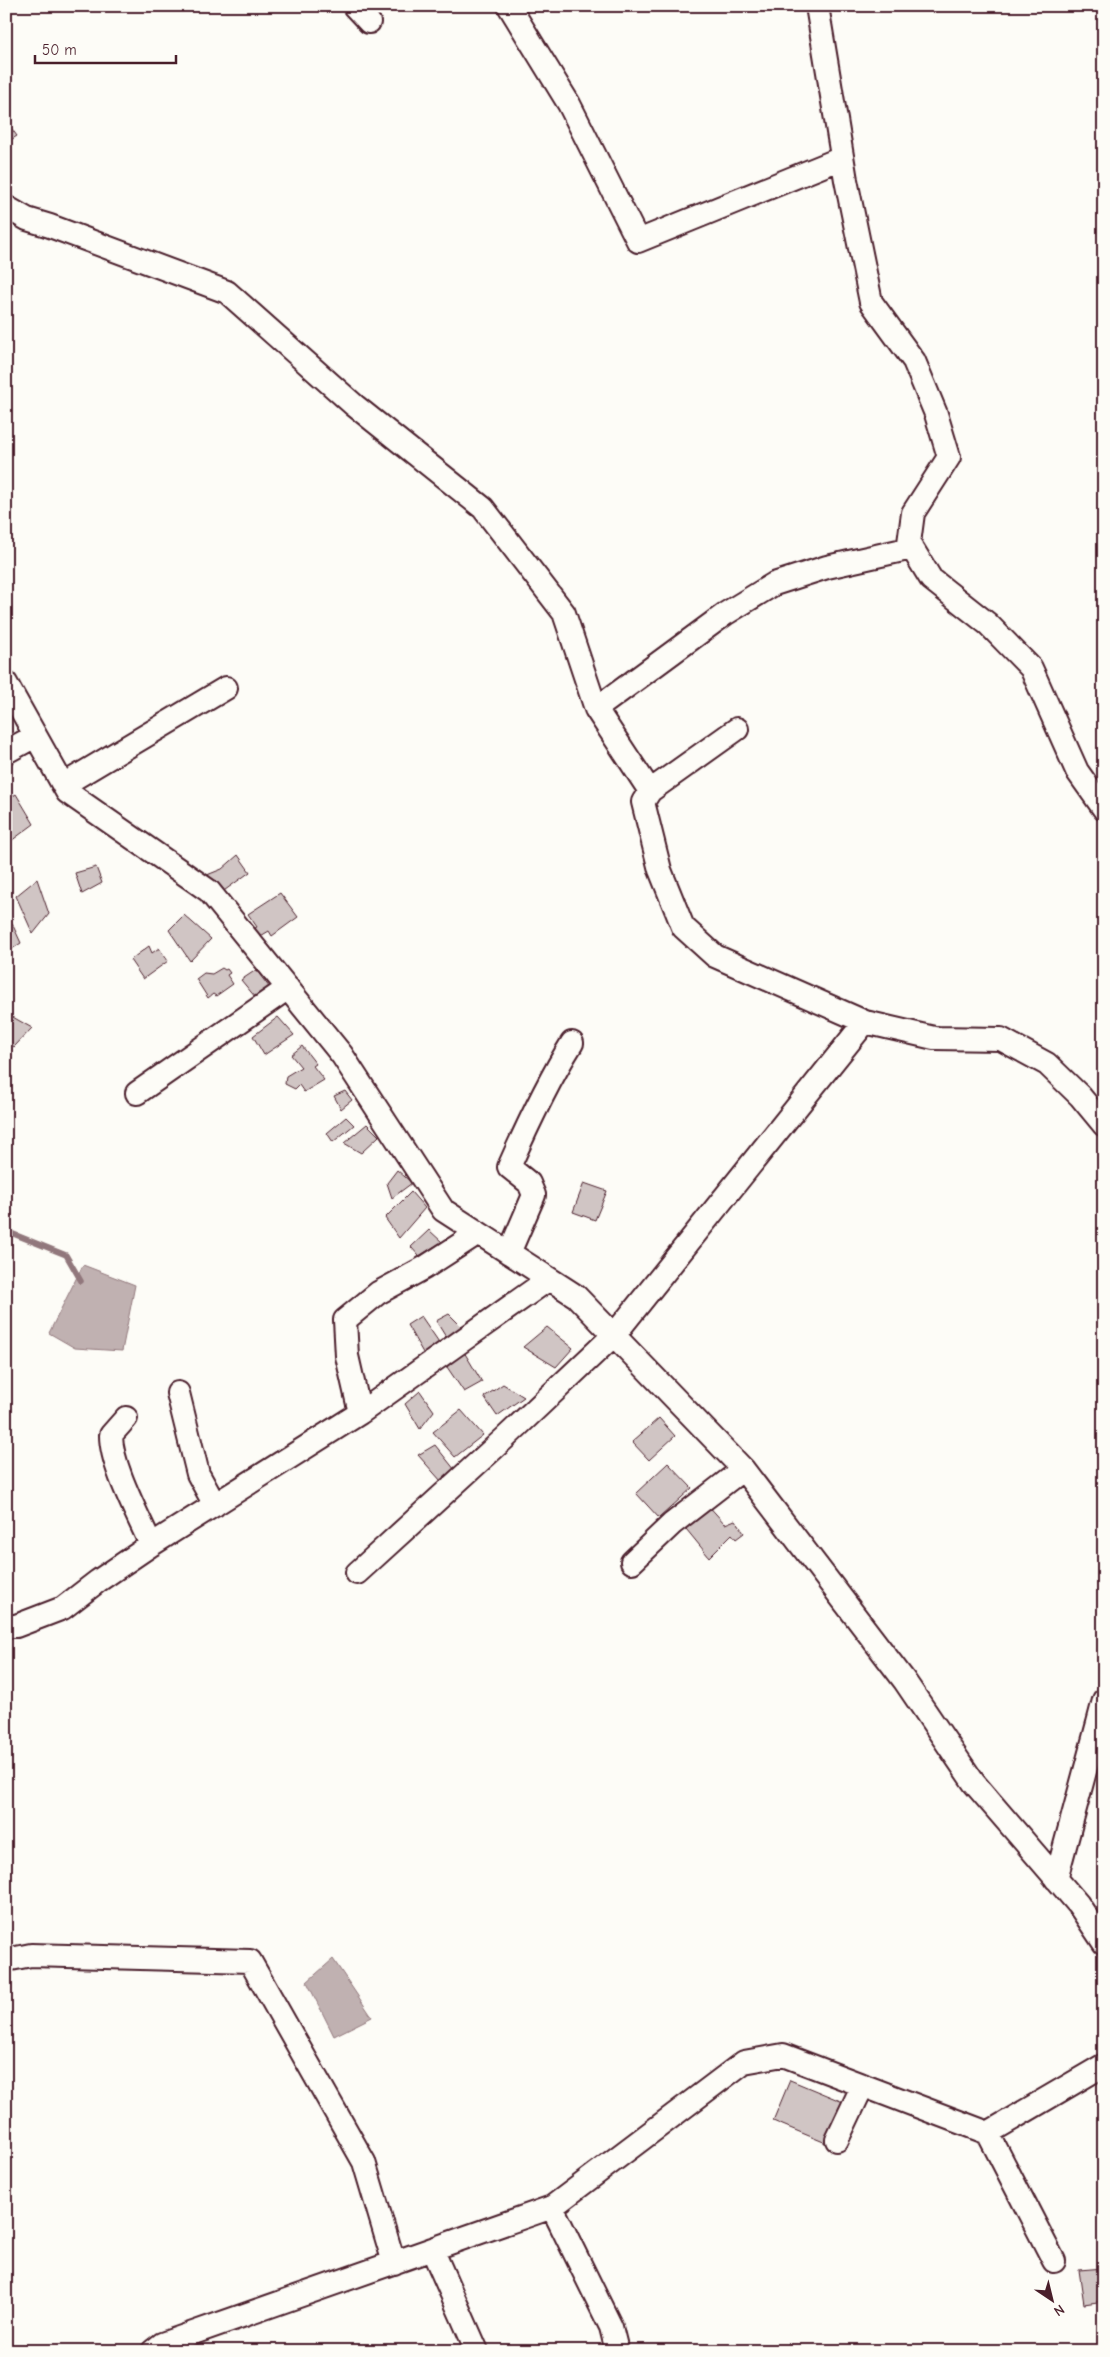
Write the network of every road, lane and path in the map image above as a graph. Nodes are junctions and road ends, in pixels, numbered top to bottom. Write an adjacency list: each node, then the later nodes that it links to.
1 (509, 6): 3 (street)
2 (817, 6): 3 (street)
3 (842, 158): 5 (street)
4 (6, 206): 8 (street)
5 (912, 548): 8 (street); 14 (street)
6 (6, 684): 10 (street)
7 (226, 688): 12 (street)
8 (596, 709): 13 (street)
9 (737, 729): 13 (street)
10 (36, 736): 11 (street); 12 (street)
11 (6, 752)
12 (63, 785): 15 (street)
13 (650, 791): 16 (street)
14 (1104, 809)
15 (288, 988): 18 (street); 20 (street)
16 (865, 1022): 19 (street); 23 (street)
17 (572, 1043): 21 (street)
18 (137, 1094)
19 (1104, 1125)
20 (478, 1233): 21 (street); 25 (street)
21 (509, 1253): 22 (street)
22 (549, 1279): 23 (street); 25 (street)
23 (615, 1334): 27 (street); 31 (street)
24 (178, 1393): 28 (street)
25 (360, 1413): 28 (street)
26 (126, 1418): 29 (street)
27 (743, 1469): 30 (street); 35 (street)
28 (215, 1505): 29 (street)
29 (151, 1545): 32 (street)
30 (632, 1562)
31 (356, 1573)
32 (6, 1626)
33 (1104, 1700): 34 (street)
34 (1101, 1723): 35 (street)
35 (1056, 1879): 36 (street)
36 (1104, 1944)
37 (6, 1960): 45 (street)
38 (1104, 2065): 40 (street)
39 (863, 2086): 40 (street); 41 (street); 42 (street)
40 (988, 2133): 44 (street)
41 (836, 2140)
42 (552, 2207): 43 (street); 48 (street)
43 (432, 2249): 45 (street); 47 (street)
44 (1054, 2261)
45 (394, 2263): 46 (street)
46 (153, 2351)
47 (477, 2351)
48 (617, 2351)

